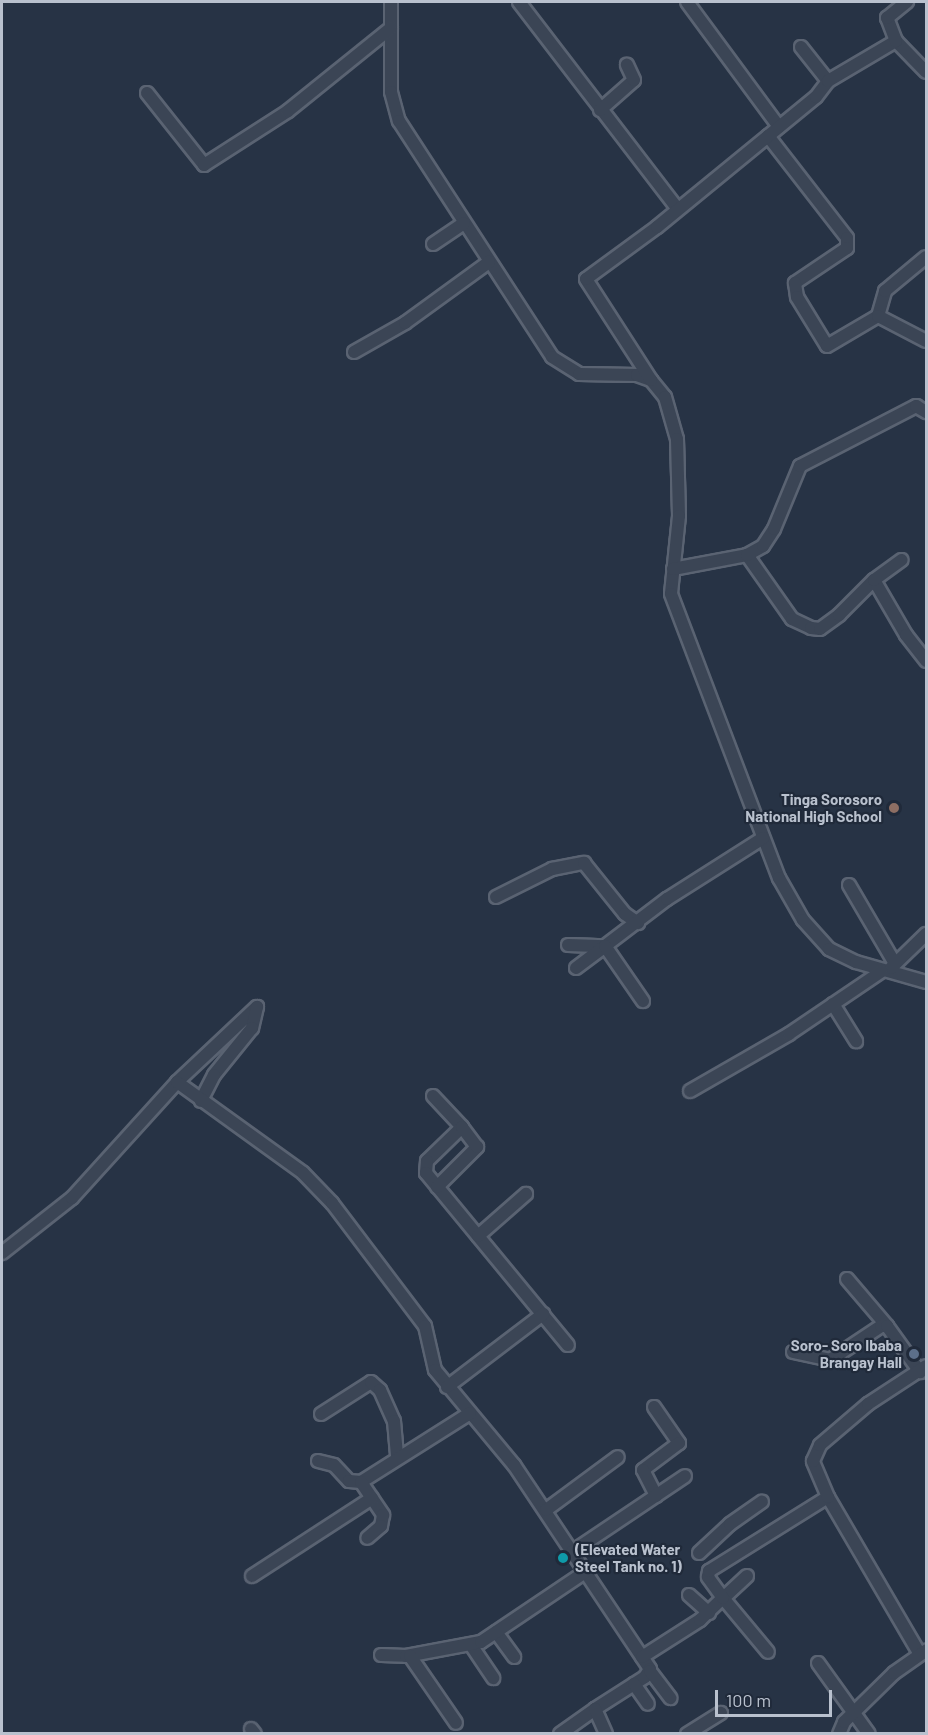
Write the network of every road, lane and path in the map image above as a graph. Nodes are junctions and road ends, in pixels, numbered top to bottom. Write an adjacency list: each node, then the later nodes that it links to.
1 (391, 2): 5 (street)
2 (519, 2): 12 (street)
3 (687, 2): 13 (street)
4 (908, 2): 6 (street)
5 (391, 28): 11 (street); 16 (street)
6 (896, 41): 9 (street); 10 (street)
7 (801, 47): 10 (street)
8 (627, 65): 12 (street)
9 (927, 72)
10 (828, 81): 13 (street)
11 (147, 93)
12 (600, 110): 15 (street)
13 (779, 127): 14 (street)
14 (768, 136): 15 (street); 20 (street)
15 (678, 209): 23 (street)
16 (464, 224): 17 (street); 19 (street)
17 (434, 244)
18 (927, 257): 20 (street)
19 (489, 262): 22 (street); 23 (street)
20 (878, 316): 21 (street)
21 (927, 341)
22 (354, 352)
23 (651, 380): 27 (street)
24 (927, 412): 25 (street)
25 (747, 555): 27 (street); 28 (street)
26 (902, 560): 28 (street)
27 (673, 569): 30 (street)
28 (874, 580): 29 (street)
29 (927, 661)
30 (763, 838): 33 (street); 38 (street)
31 (849, 885): 38 (street)
32 (496, 897): 33 (street)
33 (638, 923): 36 (street)
34 (927, 934): 38 (street)
35 (568, 945): 36 (street)
36 (604, 946): 37 (street); 40 (street)
37 (576, 968)
38 (888, 968): 39 (street); 41 (street)
39 (927, 982)
40 (644, 1001)
41 (833, 1004): 42 (street); 44 (street)
42 (856, 1041)
43 (177, 1082): 46 (street); 46 (street); 51 (street)
44 (690, 1091)
45 (434, 1096): 47 (street)
46 (201, 1101): 58 (street)
47 (462, 1127): 48 (street); 48 (street)
48 (437, 1187): 50 (street)
49 (526, 1194): 50 (street)
50 (478, 1236): 53 (street)
51 (2, 1253)
52 (846, 1279): 54 (street)
53 (543, 1314): 55 (street); 58 (street)
54 (886, 1326): 56 (street); 57 (street)
55 (568, 1345)
56 (793, 1352)
57 (923, 1369): 68 (street)
58 (447, 1387): 60 (street)
59 (654, 1407): 67 (street)
60 (470, 1413): 63 (street); 71 (street)
61 (321, 1414): 63 (street)
62 (618, 1457): 71 (street)
63 (397, 1458): 66 (street)
64 (318, 1461): 66 (street)
65 (685, 1476): 67 (street)
66 (362, 1482): 69 (street)
67 (656, 1496): 73 (street)
68 (828, 1497): 79 (street); 84 (street)
69 (372, 1498): 72 (street); 76 (street)
70 (762, 1502): 74 (street)
71 (546, 1510): 73 (street)
72 (367, 1538)
73 (572, 1552): 75 (street)
74 (699, 1553)
75 (585, 1572): 81 (street); 88 (street)
76 (252, 1576)
77 (747, 1576): 79 (street)
78 (688, 1595): 80 (street)
79 (723, 1598): 80 (street); 83 (street)
80 (709, 1613): 88 (street)
81 (496, 1632): 82 (street); 87 (street)
82 (471, 1645): 86 (street); 91 (street)
83 (768, 1652)
84 (923, 1652): 96 (street)
85 (381, 1655): 86 (street)
86 (410, 1656): 98 (street)
87 (514, 1657)
88 (642, 1657): 90 (street)
89 (818, 1663): 96 (street)
90 (650, 1671): 92 (street); 93 (street)
91 (493, 1678)
92 (634, 1684): 94 (street); 95 (street)
93 (670, 1698)
94 (648, 1704)
95 (595, 1709): 99 (street); 100 (street)
96 (855, 1712): 102 (street); 103 (street)
97 (721, 1713): 101 (street)
98 (456, 1723)
99 (560, 1734)
100 (606, 1734)
101 (687, 1734)
102 (839, 1734)
103 (869, 1734)

